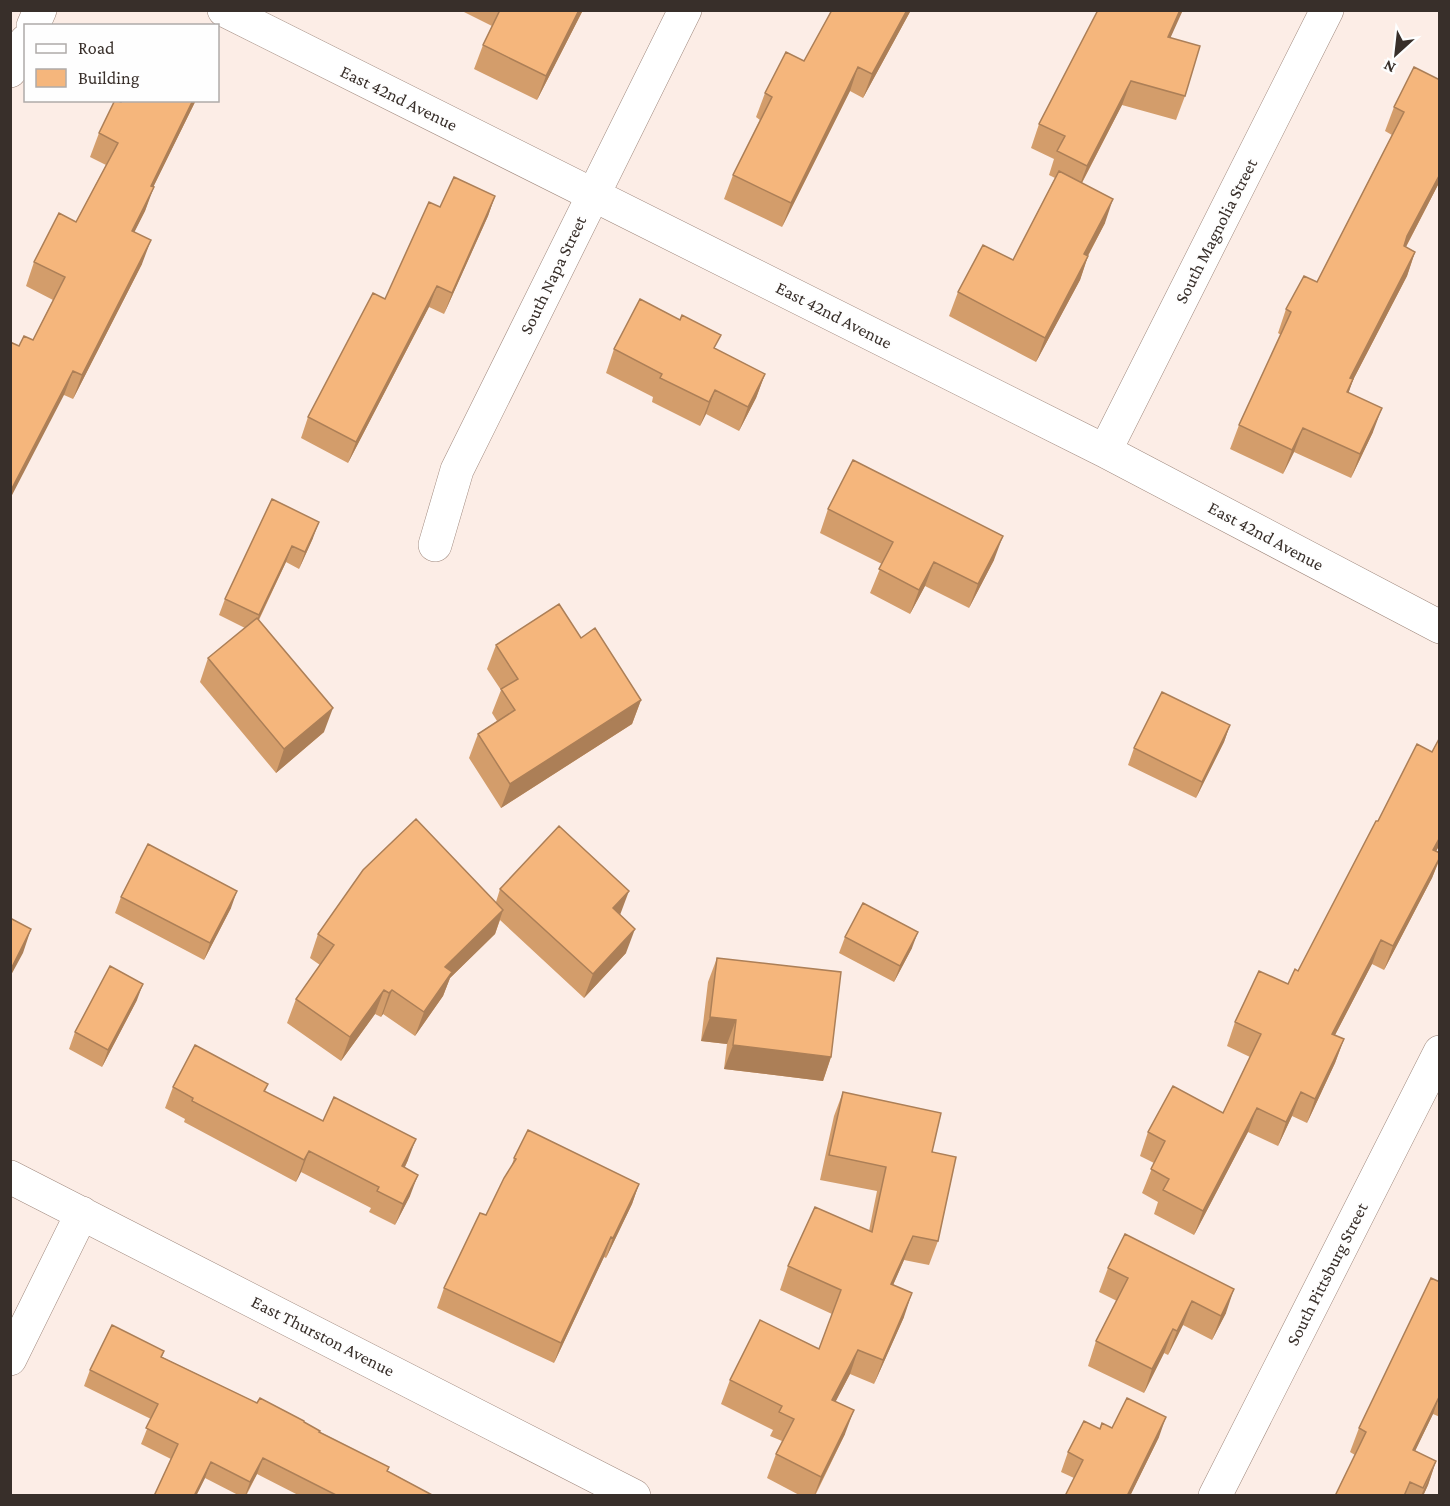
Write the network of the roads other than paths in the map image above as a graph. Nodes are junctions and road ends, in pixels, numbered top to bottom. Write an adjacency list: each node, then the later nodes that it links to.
1 (40, 10): 5 (street)
2 (224, 10): 8 (street, East 42nd Avenue)
3 (684, 10): 8 (street, South Napa Street)
4 (1328, 10): 9 (street, South Magnolia Street)
5 (34, 24)
6 (24, 45): 7 (street)
7 (10, 71)
8 (593, 194): 9 (street, East 42nd Avenue); 10 (street, South Napa Street)
9 (1105, 451): 11 (street, East 42nd Avenue)
10 (435, 545)
11 (1440, 627)
12 (1440, 1052): 17 (street, South Pittsburg Street)
13 (10, 1177): 14 (street, East Thurston Avenue)
14 (82, 1214): 15 (street); 16 (street, East Thurston Avenue)
15 (10, 1359)
16 (634, 1496)
17 (1215, 1496)

